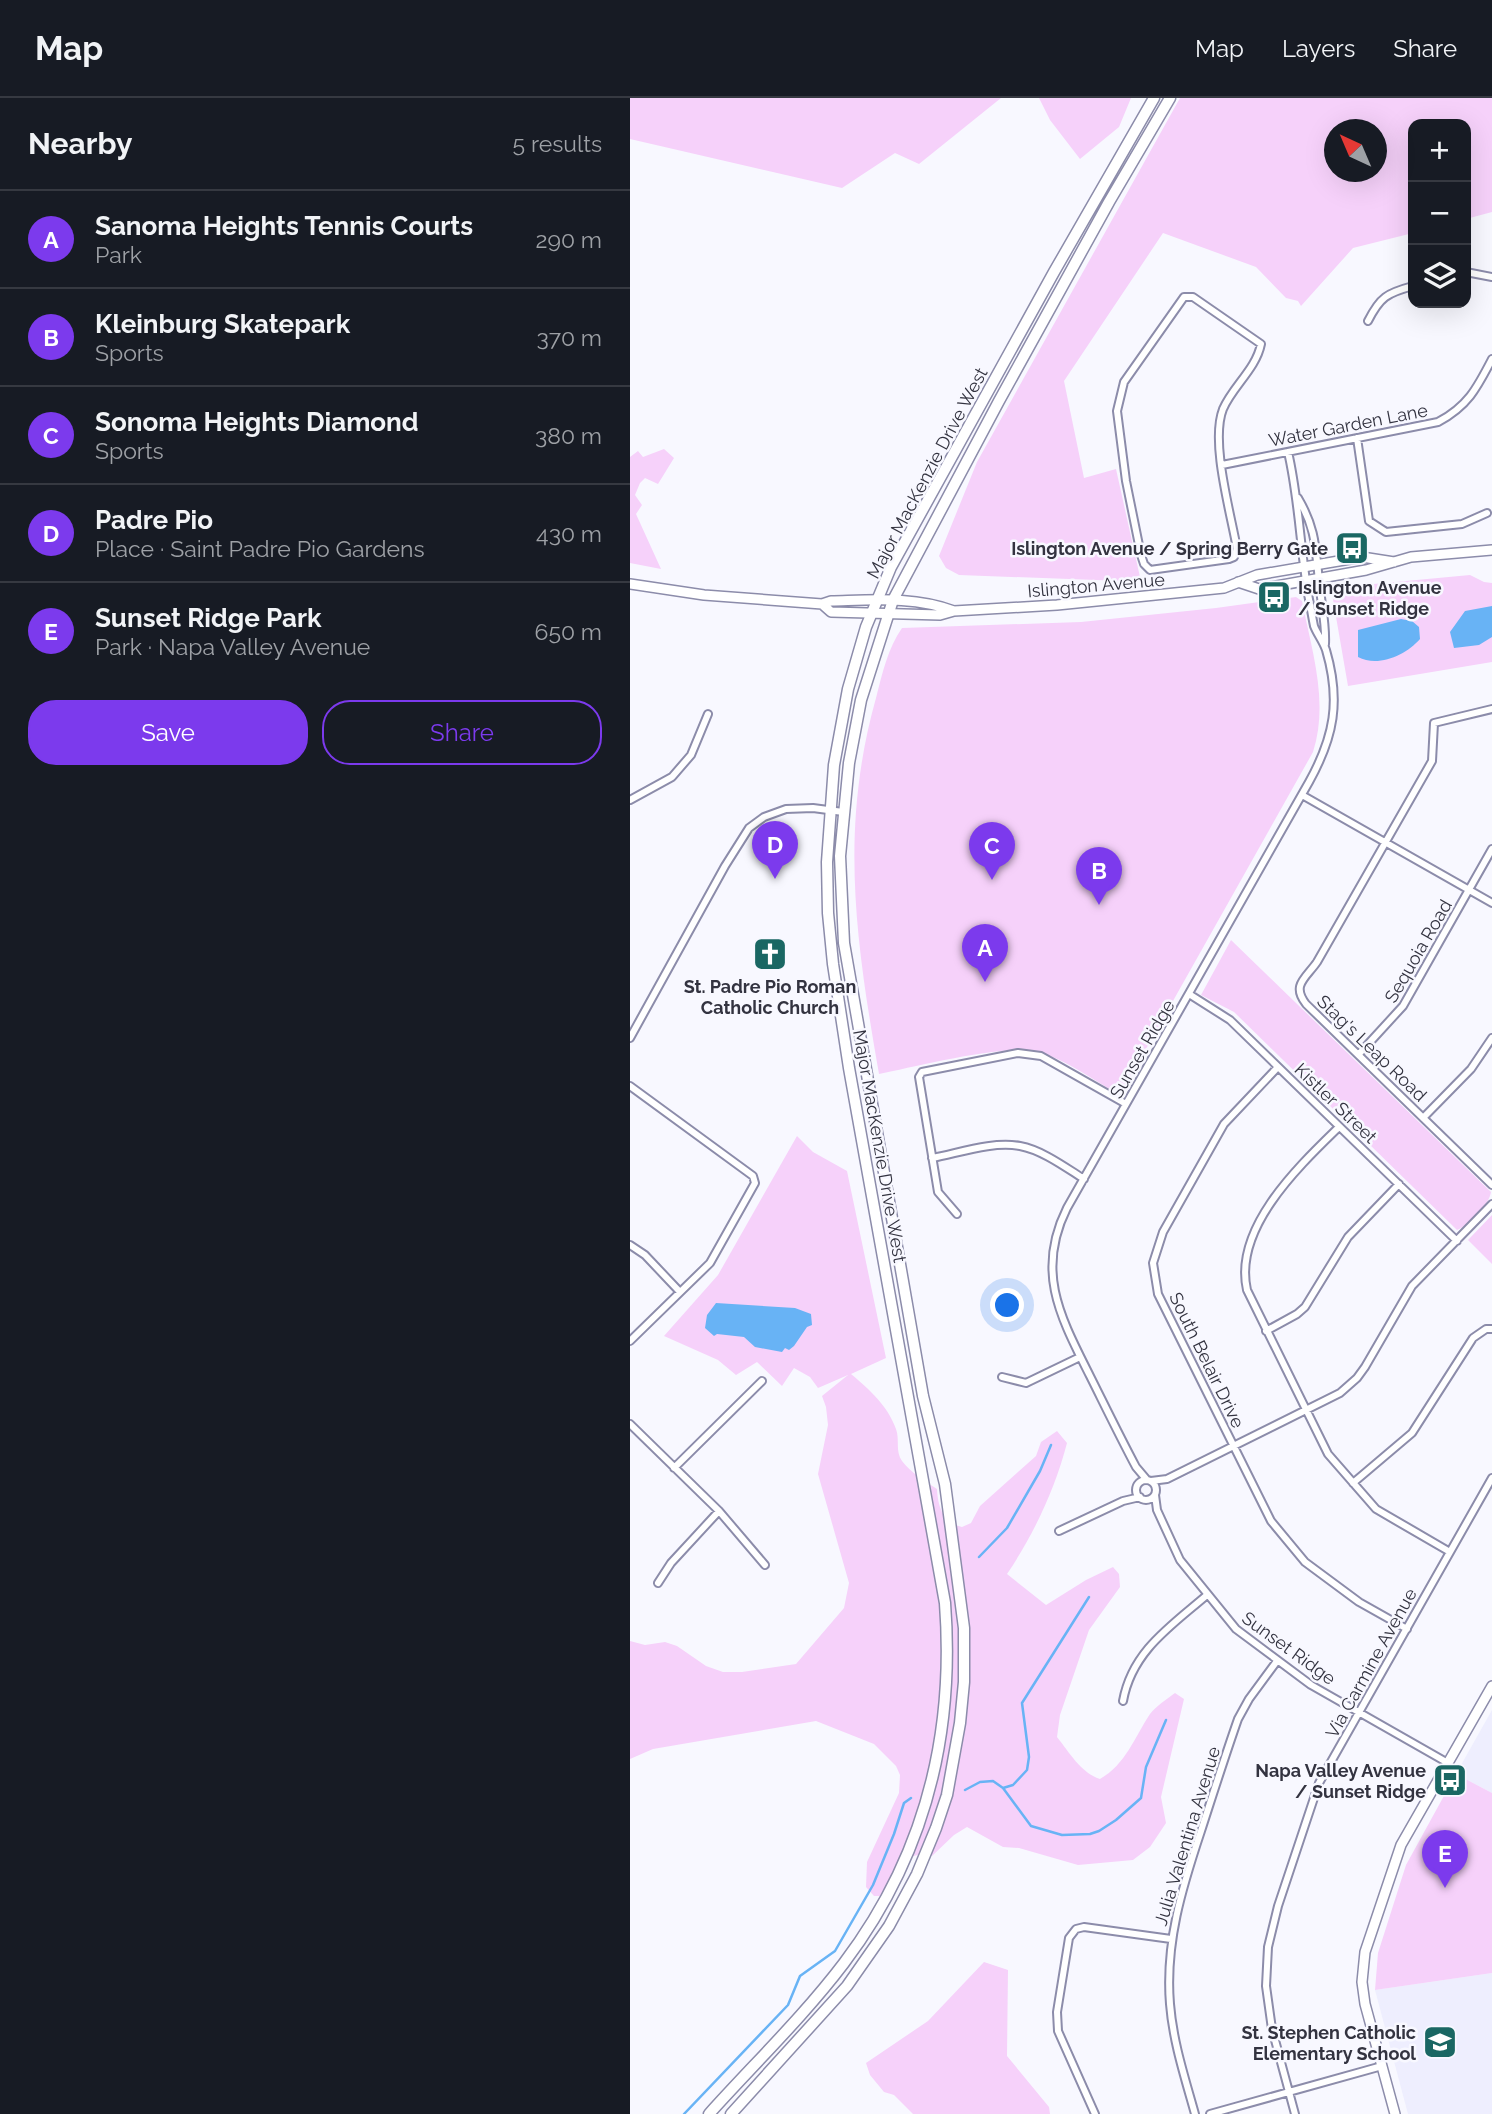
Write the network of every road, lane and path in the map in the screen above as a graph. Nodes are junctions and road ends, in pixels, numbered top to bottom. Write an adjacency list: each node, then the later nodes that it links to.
1 (1154, 98): 22 (main road, Major MacKenzie Drive West)
2 (1170, 98): 21 (main road, Major MacKenzie Drive West)
3 (1471, 273): 4 (street)
4 (1492, 277)
5 (1408, 287): 6 (street)
6 (1368, 321)
7 (1492, 359): 8 (street, Water Garden Lane)
8 (1357, 438): 9 (street, Water Garden Lane); 12 (street)
9 (1288, 452): 10 (street, Water Garden Lane); 11 (street)
10 (1222, 465): 10 (street)
11 (1297, 497): 15 (street, Sunset Ridge); 16 (street, Sunset Ridge)
12 (1487, 513)
13 (1492, 550): 14 (main road, Islington Avenue)
14 (1394, 562): 15 (main road, Islington Avenue); 17 (main road, Islington Avenue)
15 (1318, 565): 16 (main road, Islington Avenue); 17 (street, Sunset Ridge)
16 (1306, 567): 18 (street, Sunset Ridge); 19 (main road, Islington Avenue)
17 (1319, 578): 18 (main road, Islington Avenue); 27 (street, Sunset Ridge)
18 (1307, 580): 19 (main road, Islington Avenue); 27 (street, Sunset Ridge)
19 (1238, 582): 24 (main road, Islington Avenue)
20 (630, 584): 23 (main road, Islington Avenue)
21 (893, 600): 22 (main road, Islington Avenue); 24 (main road, Islington Avenue); 26 (main road, Major MacKenzie Drive West)
22 (877, 601): 23 (main road, Islington Avenue); 25 (main road, Major MacKenzie Drive West)
23 (822, 604): 25 (main road, Islington Avenue)
24 (954, 611): 26 (main road, Islington Avenue)
25 (872, 614): 26 (main road, Islington Avenue); 32 (main road, Major MacKenzie Drive West)
26 (890, 615): 33 (main road, Major MacKenzie Drive West)
27 (1325, 647): 30 (street, Sunset Ridge)
28 (1492, 709): 34 (street)
29 (708, 714): 31 (street)
30 (1302, 795): 34 (street); 38 (street, Sunset Ridge)
31 (630, 800)
32 (829, 810): 33 (street); 39 (street); 89 (main road, Major MacKenzie Drive West)
33 (843, 812): 90 (main road, Major MacKenzie Drive West)
34 (1384, 842): 36 (street); 41 (street, Stag's Leap Road)
35 (1492, 849): 36 (street, Sequoia Road)
36 (1469, 890): 37 (street); 41 (street, Sequoia Road)
37 (1492, 902)
38 (1189, 994): 42 (street, Kistler Street); 44 (street, Sunset Ridge)
39 (630, 1038)
40 (1492, 1038): 45 (street)
41 (1359, 1054): 45 (street, Stag's Leap Road)
42 (1278, 1067): 46 (street, Kistler Street); 64 (street, South Belair Drive)
43 (630, 1087): 55 (street)
44 (1126, 1104): 47 (street); 48 (street, Sunset Ridge)
45 (1423, 1118): 50 (street, Stag's Leap Road)
46 (1339, 1126): 49 (street, Kistler Street); 57 (street)
47 (932, 1158): 48 (street); 52 (street)
48 (1084, 1179): 59 (street, Sunset Ridge)
49 (1399, 1184): 53 (street, Kistler Street); 57 (street)
50 (1492, 1185)
51 (1492, 1204): 53 (street)
52 (957, 1214)
53 (1457, 1241): 62 (street)
54 (630, 1245): 55 (street)
55 (680, 1292): 58 (street)
56 (1492, 1329): 70 (street)
57 (1266, 1331): 62 (street)
58 (630, 1341)
59 (1080, 1357): 60 (street); 66 (street, Sunset Ridge)
60 (1002, 1377)
61 (762, 1381): 65 (street)
62 (1305, 1410): 64 (street); 70 (street)
63 (630, 1424): 65 (street)
64 (1233, 1446): 68 (street); 80 (street, South Belair Drive)
65 (674, 1468): 74 (street)
66 (1136, 1468): 69 (street, Sunset Ridge); 71 (street, Sunset Ridge)
67 (1492, 1478): 76 (street, Via Carmine Avenue)
68 (1167, 1479): 69 (street); 72 (street)
69 (1149, 1481): 71 (street); 72 (street, Sunset Ridge)
70 (1353, 1483): 76 (street)
71 (1139, 1493): 72 (street); 73 (street, Sunset Ridge); 75 (street)
72 (1155, 1493): 73 (street, Sunset Ridge)
73 (1157, 1510): 79 (street, Sunset Ridge)
74 (719, 1511): 77 (street); 78 (street)
75 (1059, 1531)
76 (1450, 1552): 80 (street, Via Carmine Avenue)
77 (765, 1565)
78 (658, 1583)
79 (1207, 1595): 81 (street, Sunset Ridge); 83 (street)
80 (1406, 1629): 84 (street, Via Carmine Avenue)
81 (1277, 1661): 84 (street, Sunset Ridge); 86 (street, Julia Valentina Avenue)
82 (1492, 1686): 85 (main road)
83 (1123, 1701)
84 (1360, 1713): 85 (street, Sunset Ridge); 88 (street, Via Carmine Avenue)
85 (1448, 1763): 87 (main road)
86 (1171, 1939): 91 (street); 92 (street, Julia Valentina Avenue)
87 (1381, 2066): 88 (street); 95 (main road)
88 (1289, 2092): 93 (street); 94 (street, Via Carmine Avenue)
89 (709, 2114)
90 (732, 2114)
91 (1095, 2114)
92 (1195, 2114)
93 (1210, 2114)
94 (1295, 2114)
95 (1395, 2114)

